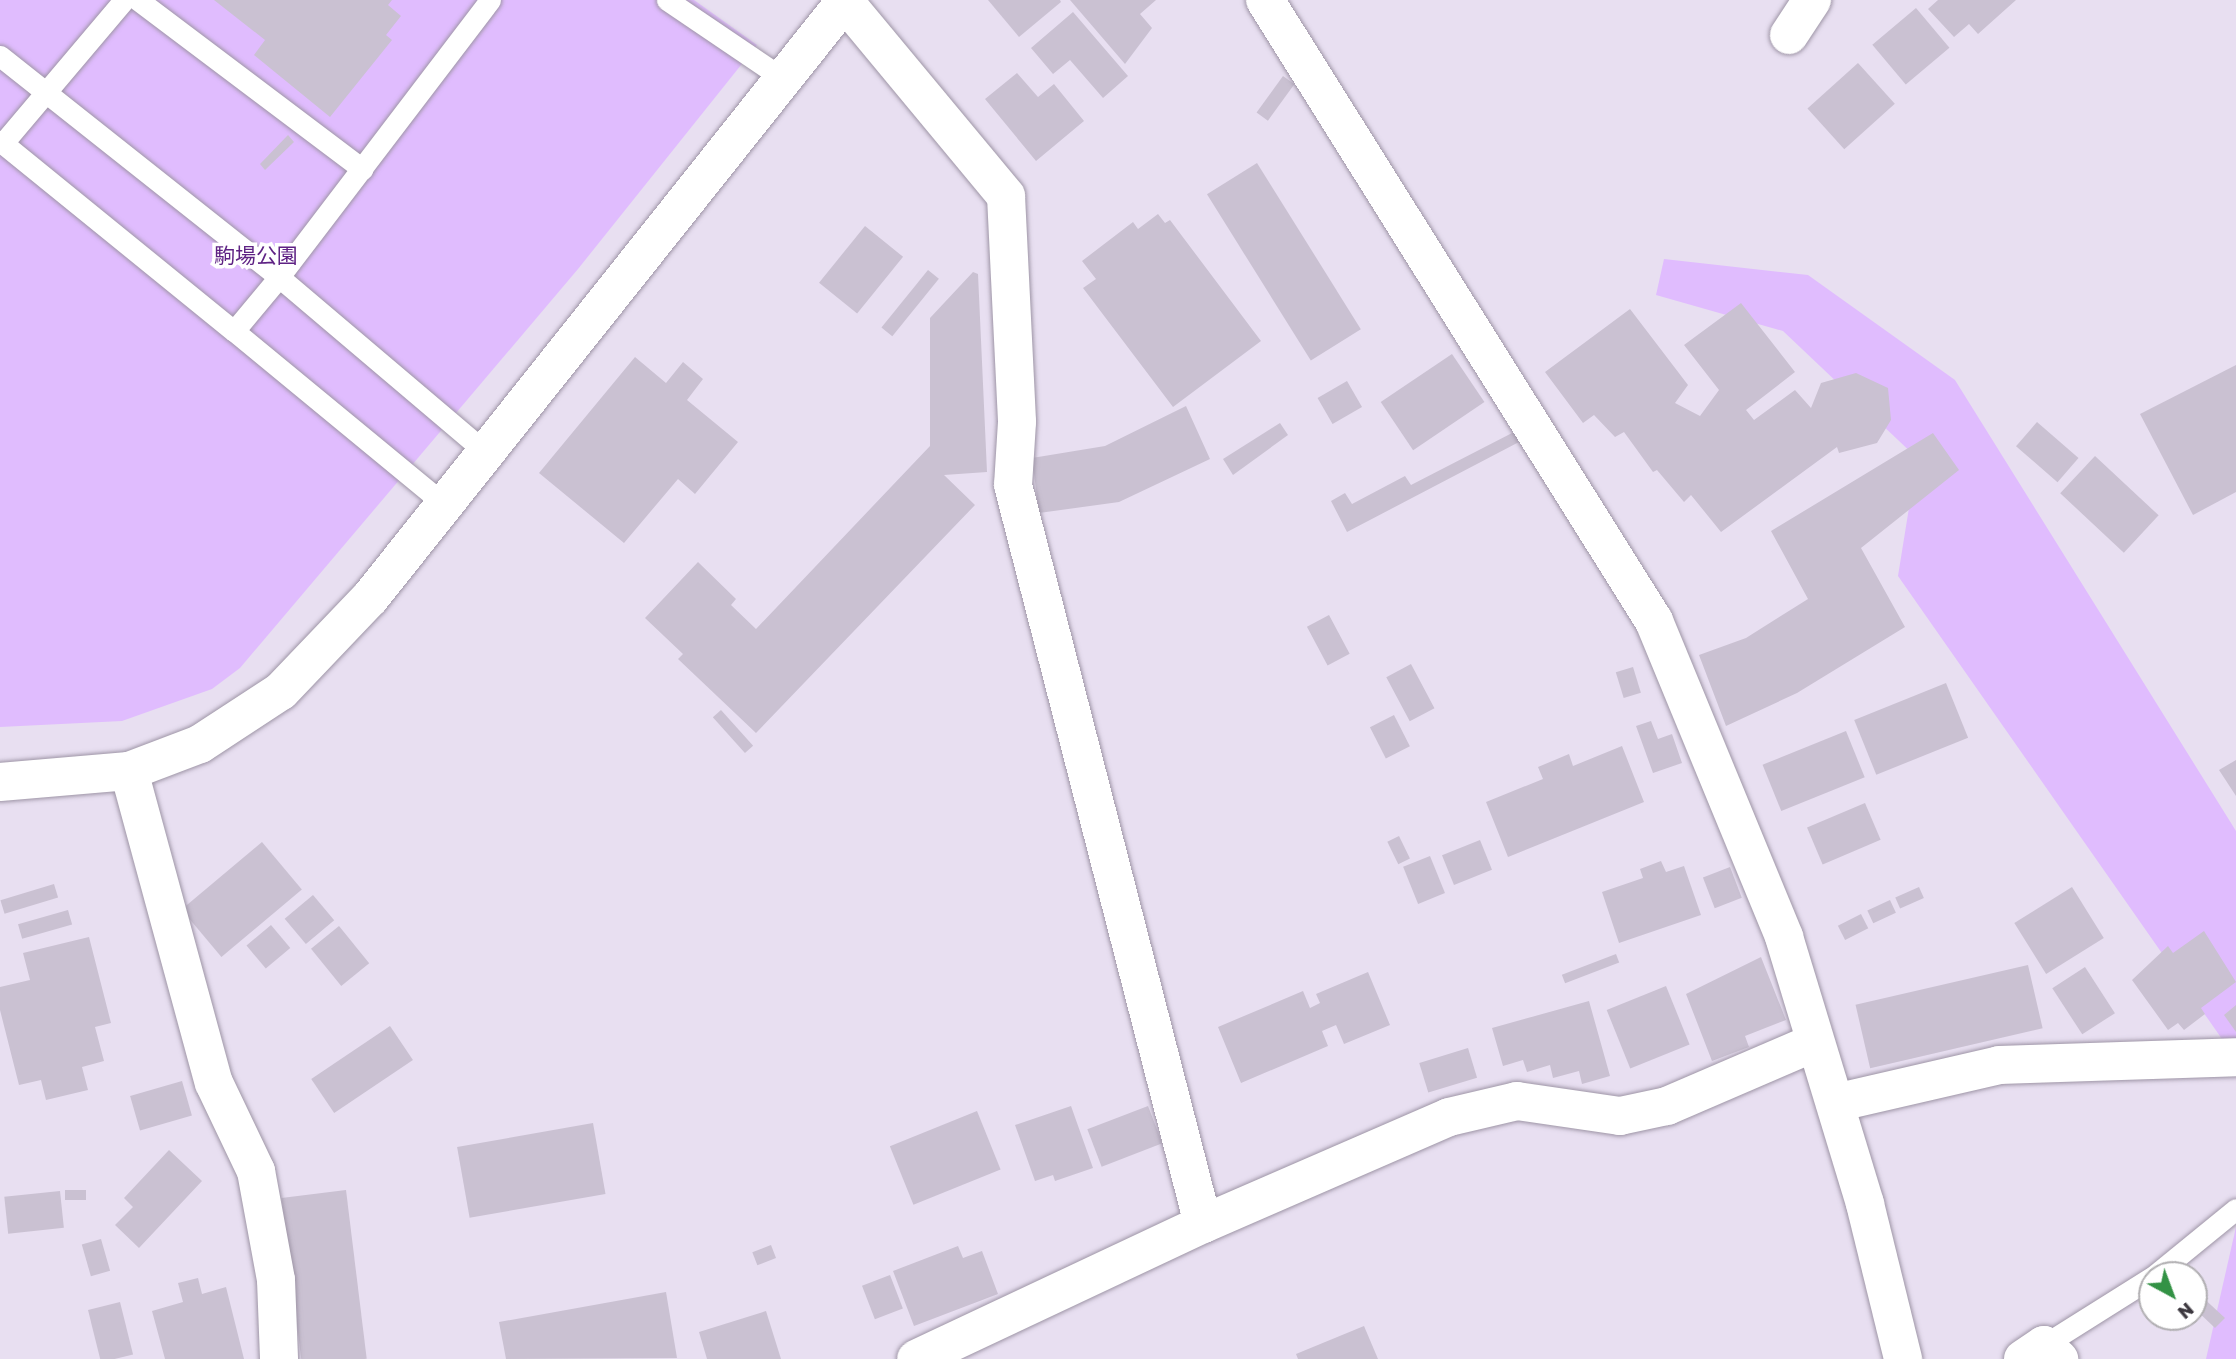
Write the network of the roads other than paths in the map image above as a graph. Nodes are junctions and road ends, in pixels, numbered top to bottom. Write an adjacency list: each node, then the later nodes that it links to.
1 (124, 0): 11 (lane)
2 (138, 0): 13 (lane)
3 (490, 0): 13 (lane)
4 (667, 0): 10 (lane)
5 (1265, 0): 20 (street)
6 (1812, 0): 8 (street)
7 (845, 1): 10 (street); 24 (street)
8 (1789, 35)
9 (0, 55): 11 (lane)
10 (782, 78): 16 (street)
11 (44, 91): 12 (lane); 14 (lane)
12 (1, 142): 15 (lane)
13 (362, 169): 14 (lane)
14 (279, 277): 15 (lane); 16 (lane)
15 (234, 331): 17 (lane)
16 (485, 451): 17 (street)
17 (444, 504): 18 (street)
18 (129, 771): 19 (street); 28 (street)
19 (0, 782)
20 (1813, 1043): 22 (street); 24 (street)
21 (2236, 1056): 22 (street)
22 (1835, 1103): 30 (street)
23 (2236, 1209): 25 (lane)
24 (1203, 1224): 29 (street)
25 (2172, 1261)
26 (2138, 1287): 27 (lane)
27 (2042, 1354)
28 (279, 1359)
29 (916, 1359)
30 (1903, 1359)

